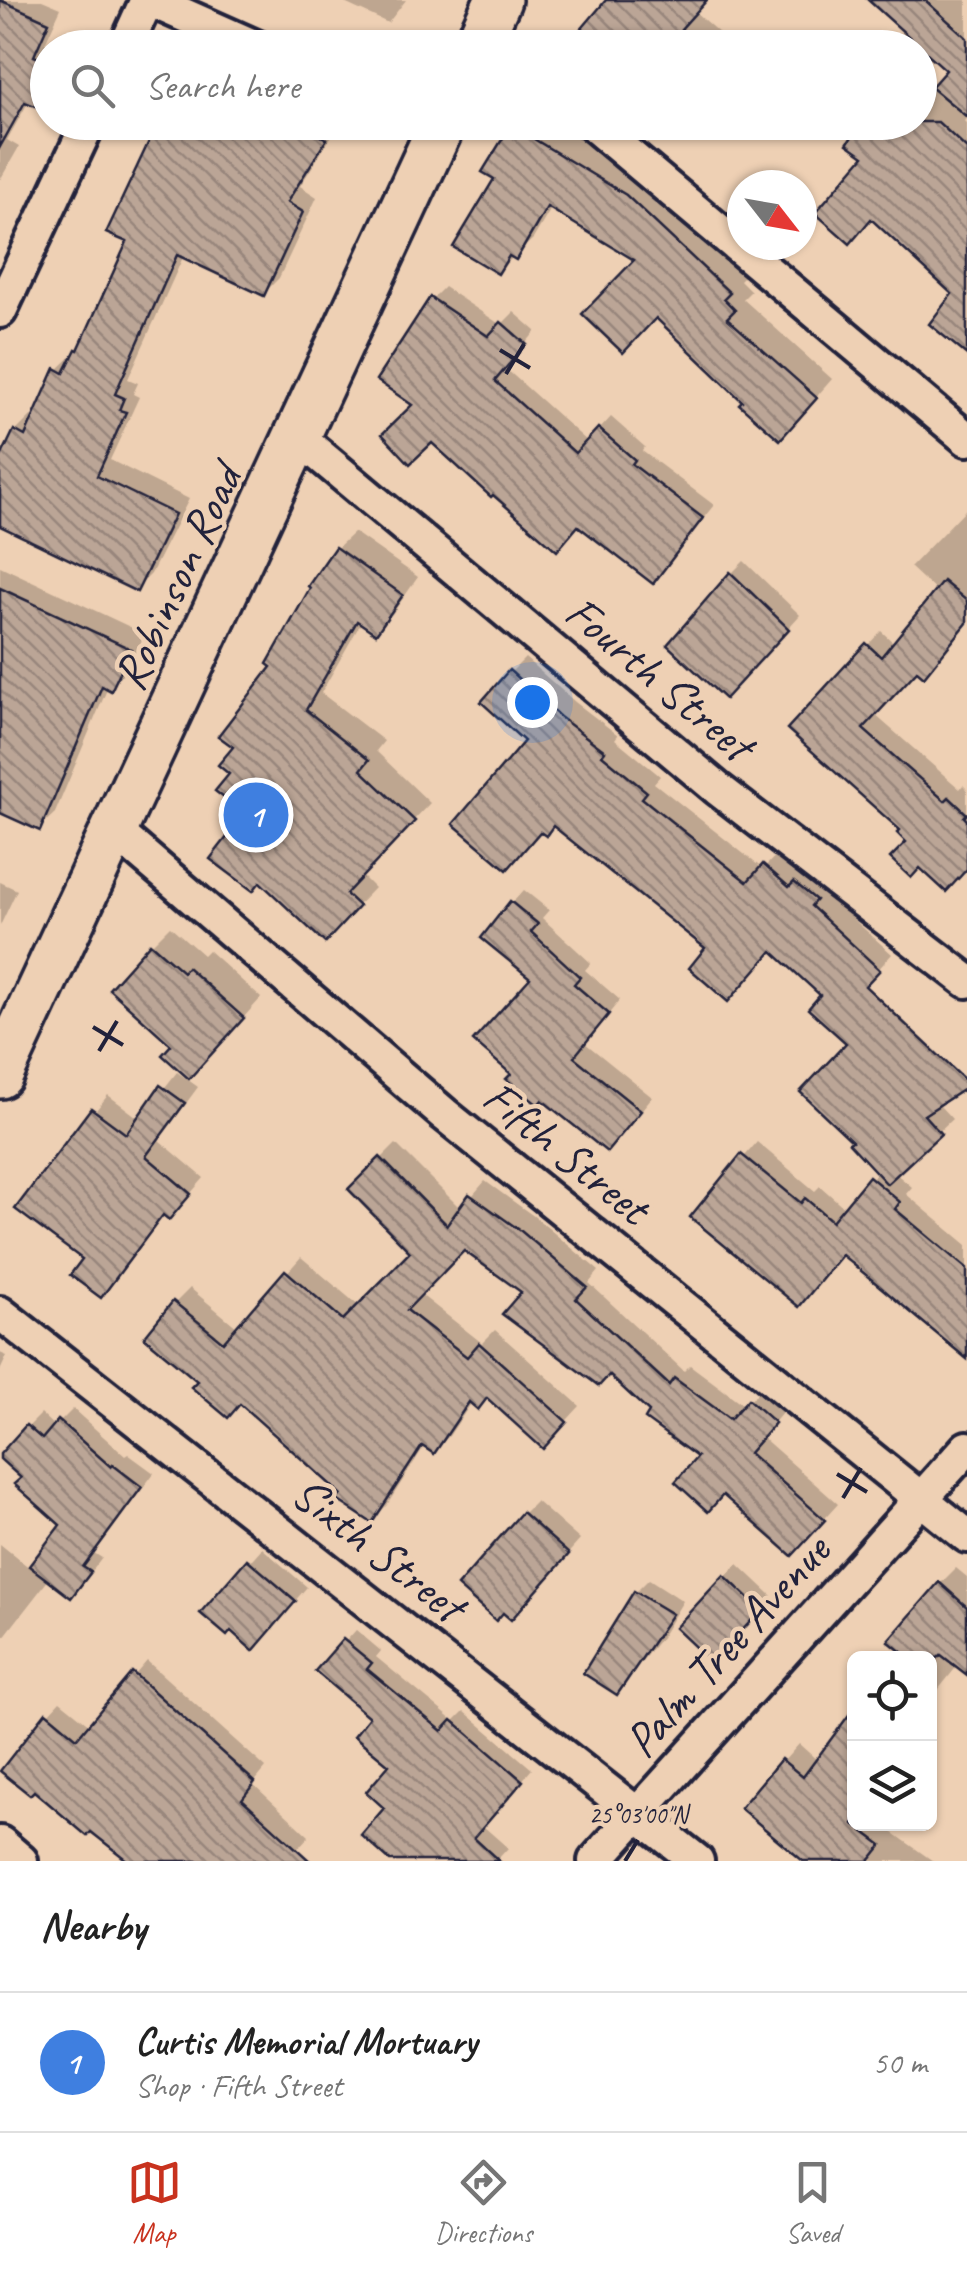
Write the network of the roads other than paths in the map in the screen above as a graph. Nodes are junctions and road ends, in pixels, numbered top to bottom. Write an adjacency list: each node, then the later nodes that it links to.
1 (148, 0): 2 (street); 3 (street)
2 (133, 30)
3 (217, 30)
4 (79, 140): 7 (street)
5 (430, 140): 9 (main road, Robinson Road)
6 (611, 140): 10 (street)
7 (12, 256): 8 (street)
8 (0, 311)
9 (298, 438): 11 (main road, Robinson Road); 12 (street, Fourth Street)
10 (967, 439)
11 (115, 832): 13 (main road, Robinson Road); 16 (street, Fifth Street)
12 (967, 982)
13 (0, 1075)
14 (0, 1312): 18 (street, Sixth Street)
15 (967, 1448): 16 (street, Palm Tree Avenue)
16 (922, 1498): 17 (street, Fifth Street); 18 (street, Palm Tree Avenue)
17 (967, 1536)
18 (639, 1813): 21 (street, Palm Tree Avenue); 22 (street, Sixth Street)
19 (0, 1844): 20 (street)
20 (21, 1861)
21 (595, 1861)
22 (697, 1861)

